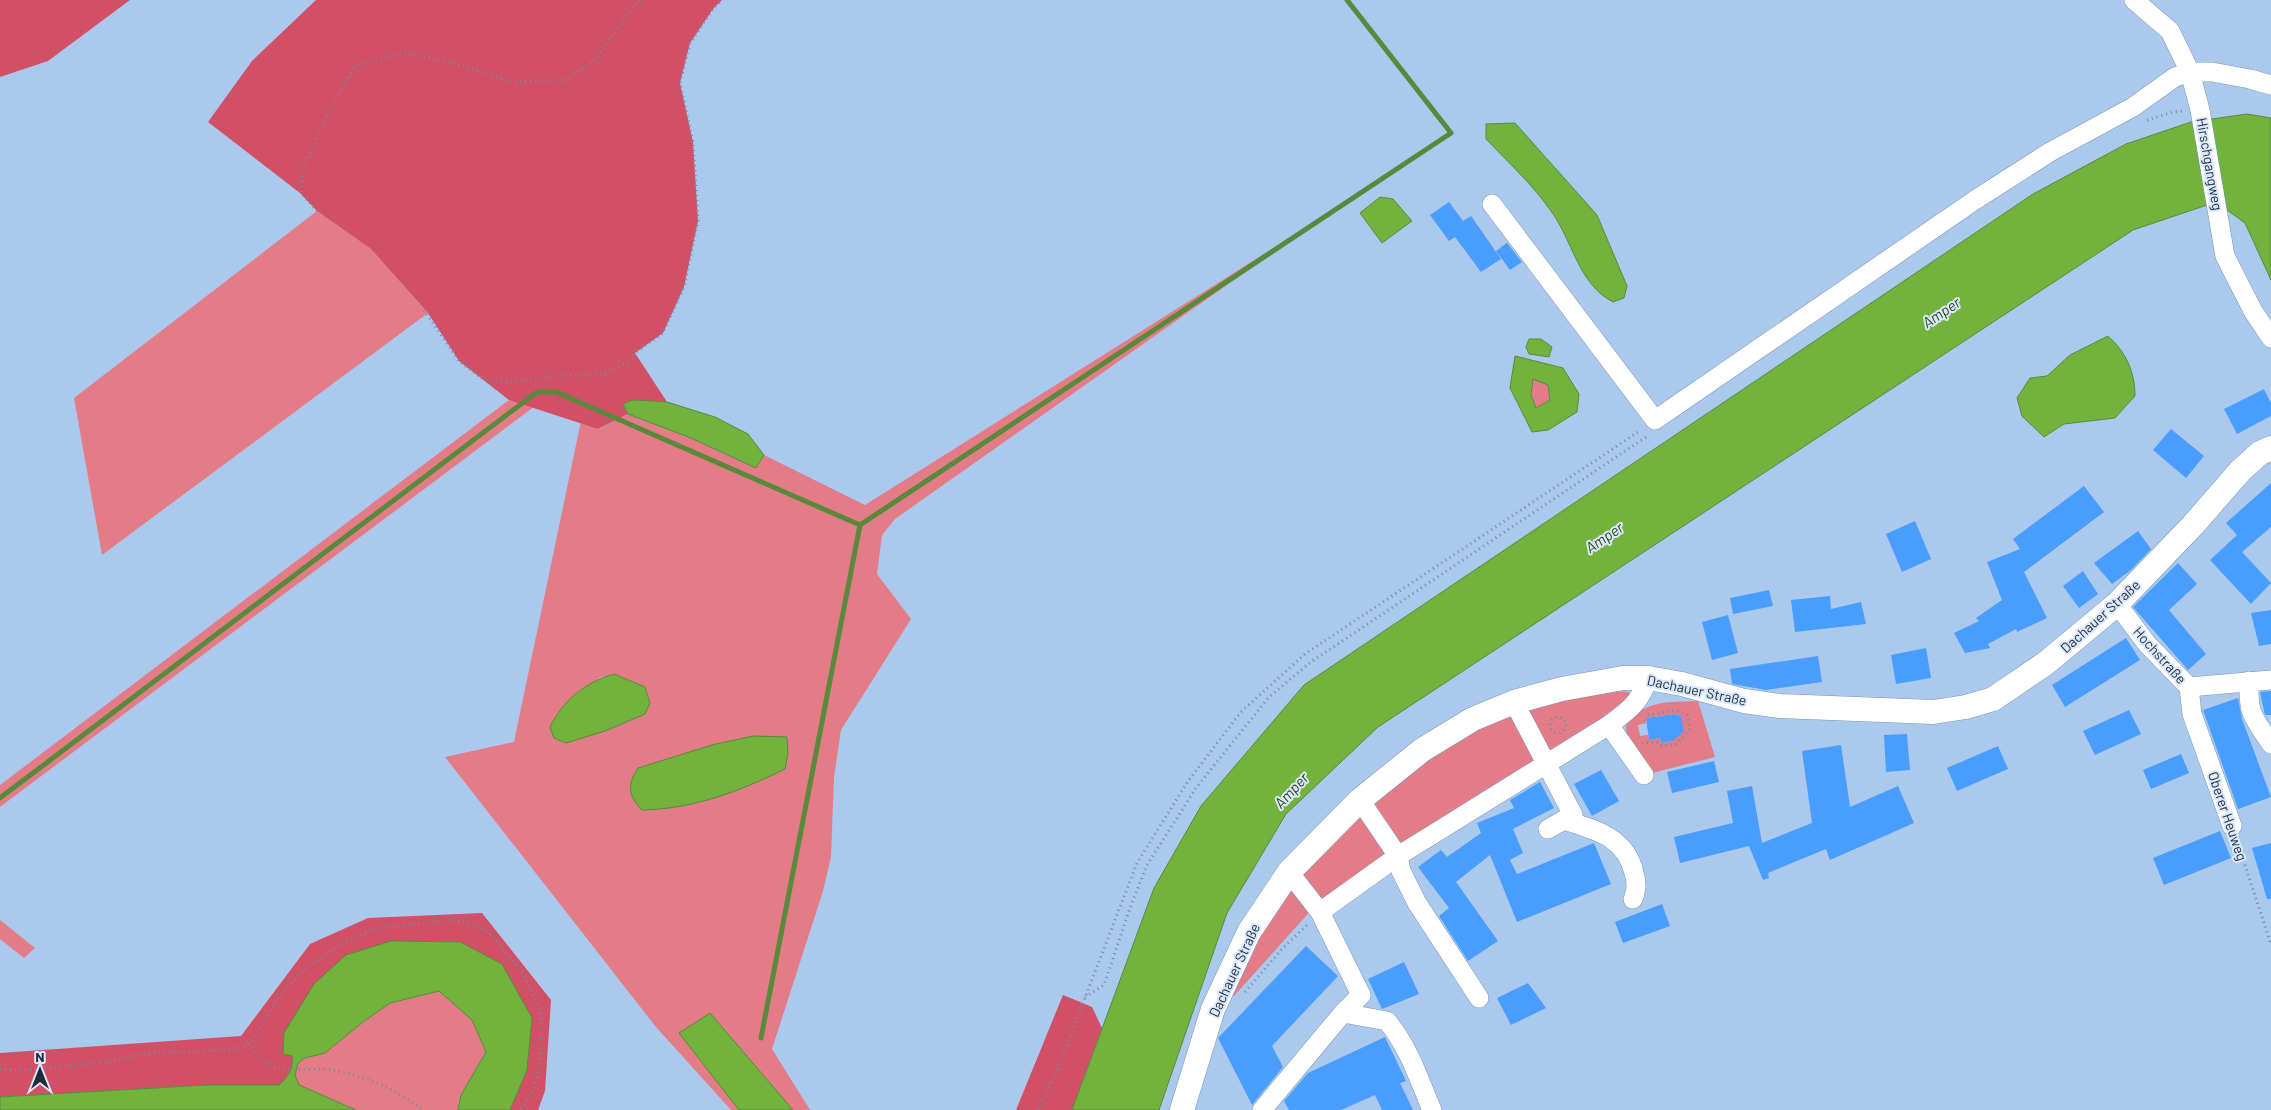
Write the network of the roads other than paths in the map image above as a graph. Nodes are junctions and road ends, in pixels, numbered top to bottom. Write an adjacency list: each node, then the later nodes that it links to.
1 (2134, 0): 2 (street, Hirschgangweg)
2 (2190, 72): 3 (street); 4 (street); 5 (street, Hirschgangweg)
3 (2271, 85)
4 (1492, 204)
5 (2271, 338)
6 (2271, 448): 7 (main road, Dachauer Straße)
7 (2117, 604): 8 (main road, Dachauer Straße); 11 (street, Hochstraße)
8 (1648, 678): 12 (main road, Dachauer Straße); 13 (street)
9 (2271, 680): 10 (street, Hochstraße)
10 (2248, 681): 11 (street, Hochstraße); 14 (street)
11 (2188, 687): 19 (street, Oberer Heuweg)
12 (1514, 702): 15 (street); 17 (main road, Dachauer Straße)
13 (1609, 725): 15 (street); 16 (street)
14 (2271, 744)
15 (1545, 763): 18 (street); 21 (street)
16 (1644, 775)
17 (1360, 800): 21 (street); 22 (main road, Dachauer Straße)
18 (1564, 820): 20 (street); 23 (street)
19 (2232, 826)
20 (1548, 829)
21 (1398, 856): 24 (street); 25 (street)
22 (1289, 872): 24 (street); 27 (main road, Dachauer Straße)
23 (1633, 899)
24 (1320, 912): 26 (street)
25 (1479, 998)
26 (1343, 1013): 28 (street); 29 (street)
27 (1184, 1110)
28 (1262, 1110)
29 (1432, 1110)

